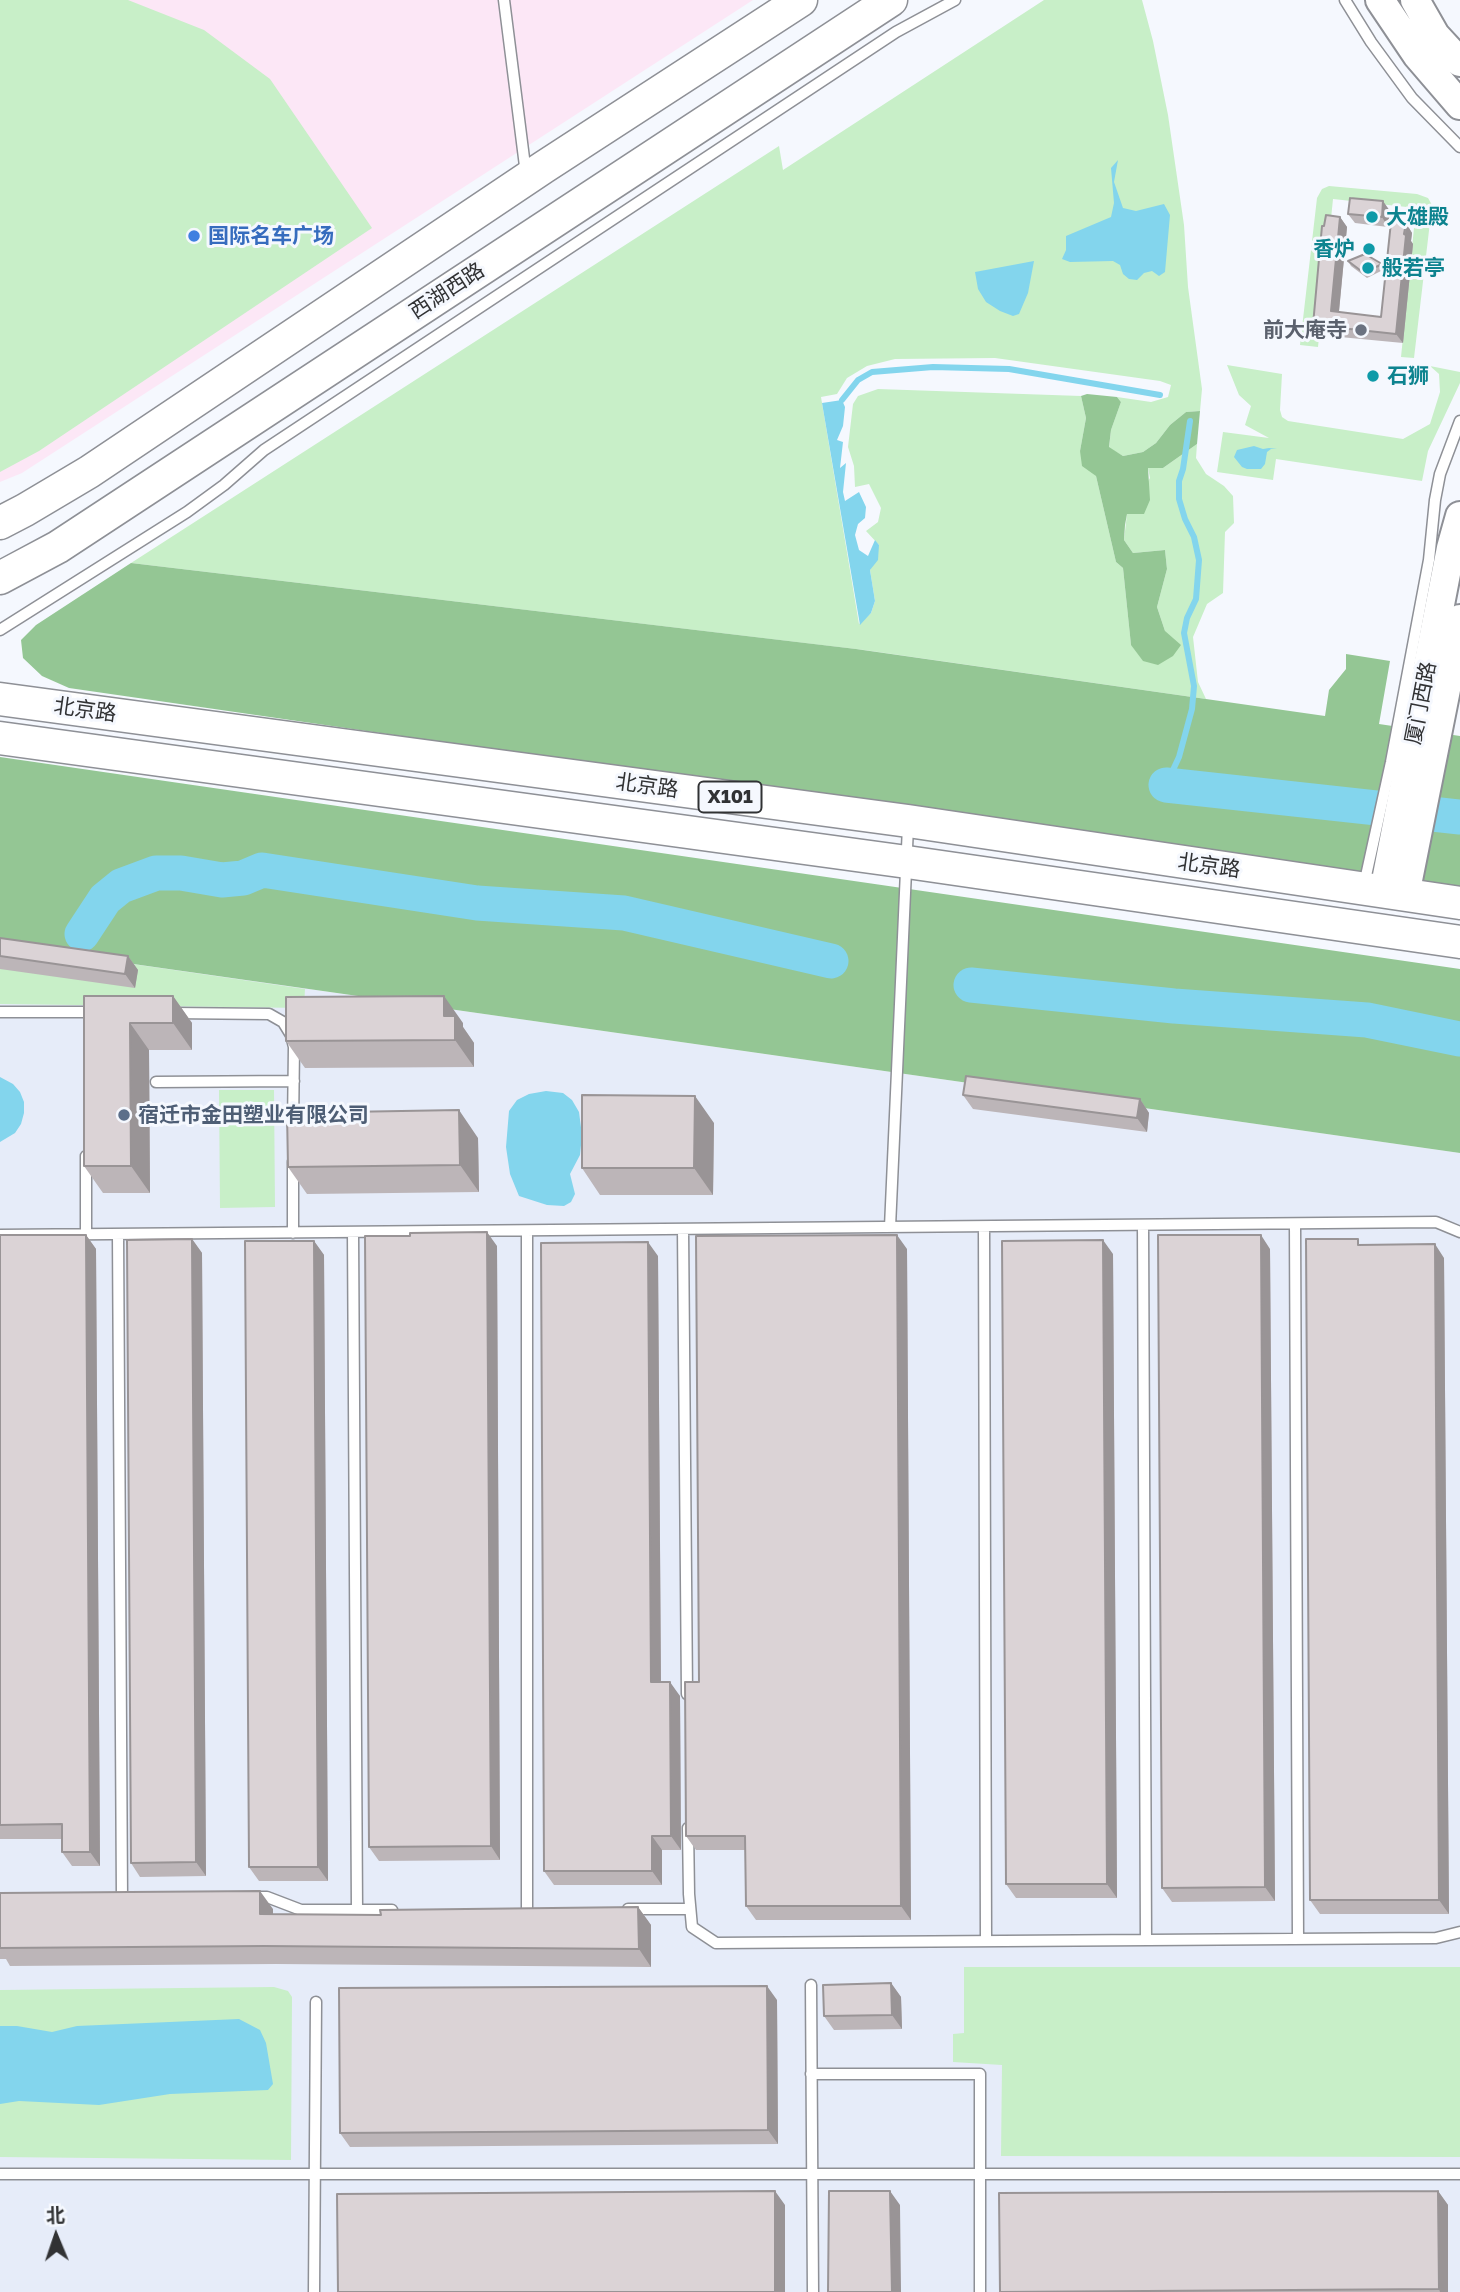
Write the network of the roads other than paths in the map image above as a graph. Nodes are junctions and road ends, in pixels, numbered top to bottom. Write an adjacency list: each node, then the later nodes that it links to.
1 (504, 0): 11 (lane)
2 (801, 0): 11 (main road)
3 (891, 0): 15 (main road, 西湖西路)
4 (956, 0): 19 (lane)
5 (1345, 0): 10 (lane)
6 (1380, 0): 9 (street)
7 (1415, 0): 8 (street)
8 (1460, 62)
9 (1460, 105)
10 (1460, 146)
11 (527, 178): 14 (main road)
12 (1460, 421): 23 (lane)
13 (1460, 516): 23 (street, 厦门西路)
14 (0, 523)
15 (76, 535): 16 (main road, 西湖西路); 17 (main road)
16 (0, 578)
17 (0, 601)
18 (1460, 619): 23 (street, 厦门西路)
19 (0, 630)
20 (0, 675): 21 (main road)
21 (14, 700): 24 (main road, 北京路 / X101)
22 (0, 738): 26 (main road, 北京路 / X101)
23 (1410, 765): 25 (street, 厦门西路); 25 (lane)
24 (908, 821): 26 (lane); 27 (main road, 北京路 / X101)
25 (1396, 833): 27 (street, 厦门西路); 27 (lane)
26 (906, 862): 29 (main road, 北京路 / X101); 42 (lane)
27 (1384, 892): 28 (main road, 北京路 / X101)
28 (1460, 903)
29 (1460, 942)
30 (85, 1012): 31 (lane); 32 (lane); 34 (lane)
31 (0, 1013)
32 (112, 1013)
33 (166, 1013): 35 (lane)
34 (85, 1026)
35 (294, 1081): 36 (lane); 37 (lane)
36 (156, 1082)
37 (293, 1139)
38 (86, 1151): 49 (lane)
39 (293, 1152): 48 (lane)
40 (1295, 1224): 41 (lane); 47 (lane); 66 (lane)
41 (1143, 1225): 43 (lane); 67 (lane)
42 (890, 1227): 43 (lane); 44 (lane)
43 (984, 1227): 68 (lane)
44 (683, 1229): 45 (lane); 52 (lane)
45 (527, 1231): 46 (lane); 63 (lane)
46 (353, 1232): 48 (lane); 60 (lane)
47 (1460, 1232)
48 (293, 1233): 50 (lane)
49 (86, 1234): 50 (lane); 51 (lane)
50 (118, 1234): 56 (lane)
51 (0, 1235)
52 (687, 1700)
53 (688, 1811): 59 (lane)
54 (240, 1897): 60 (lane)
55 (108, 1898): 56 (lane)
56 (122, 1898): 57 (lane)
57 (135, 1898)
58 (622, 1909): 59 (lane)
59 (690, 1909): 68 (lane)
60 (357, 1910): 61 (lane)
61 (409, 1910)
62 (514, 1910): 63 (lane)
63 (527, 1910): 64 (lane)
64 (540, 1910)
65 (1460, 1932): 66 (lane)
66 (1298, 1939): 67 (lane)
67 (1146, 1940): 68 (lane)
68 (986, 1941)
69 (811, 1985): 71 (lane)
70 (316, 2002): 73 (lane)
71 (811, 2074): 74 (lane); 75 (lane)
72 (0, 2174): 73 (lane)
73 (315, 2174): 74 (lane); 77 (lane)
74 (812, 2174): 75 (lane); 78 (lane)
75 (980, 2174): 76 (lane); 79 (lane)
76 (1460, 2174)
77 (314, 2292)
78 (813, 2292)
79 (980, 2292)

